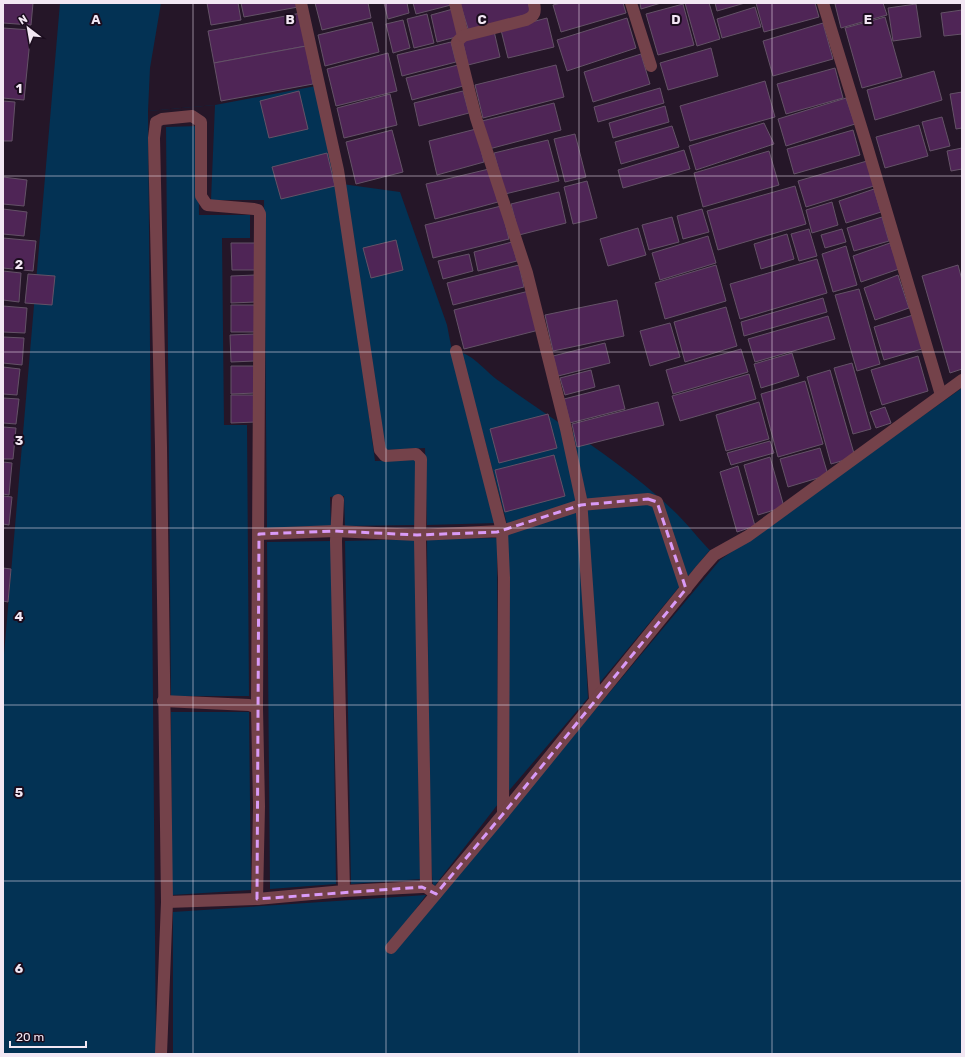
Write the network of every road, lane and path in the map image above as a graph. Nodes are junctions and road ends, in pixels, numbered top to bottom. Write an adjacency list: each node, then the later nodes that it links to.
1 (301, 3): 16 (street)
2 (455, 3): 6 (street)
3 (534, 3): 6 (street)
4 (631, 3): 7 (street)
5 (823, 3): 10 (street)
6 (463, 36): 12 (street)
7 (651, 66)
8 (456, 351): 14 (street)
9 (962, 380): 10 (street)
10 (941, 395): 17 (street)
11 (338, 500): 13 (street)
12 (581, 505): 14 (street); 17 (street); 18 (street)
13 (336, 531): 15 (street); 16 (street); 22 (street)
14 (502, 531): 16 (street); 21 (street)
15 (259, 534): 19 (street); 20 (street)
16 (420, 535): 23 (street)
17 (686, 590): 18 (street)
18 (595, 699): 21 (street)
19 (163, 701): 20 (street); 25 (street)
20 (257, 708): 24 (street)
21 (503, 814): 23 (street)
22 (344, 891): 23 (street); 24 (street)
23 (431, 891): 26 (street)
24 (257, 899): 25 (street)
25 (167, 902): 27 (street)
26 (391, 948)
27 (161, 1054)

